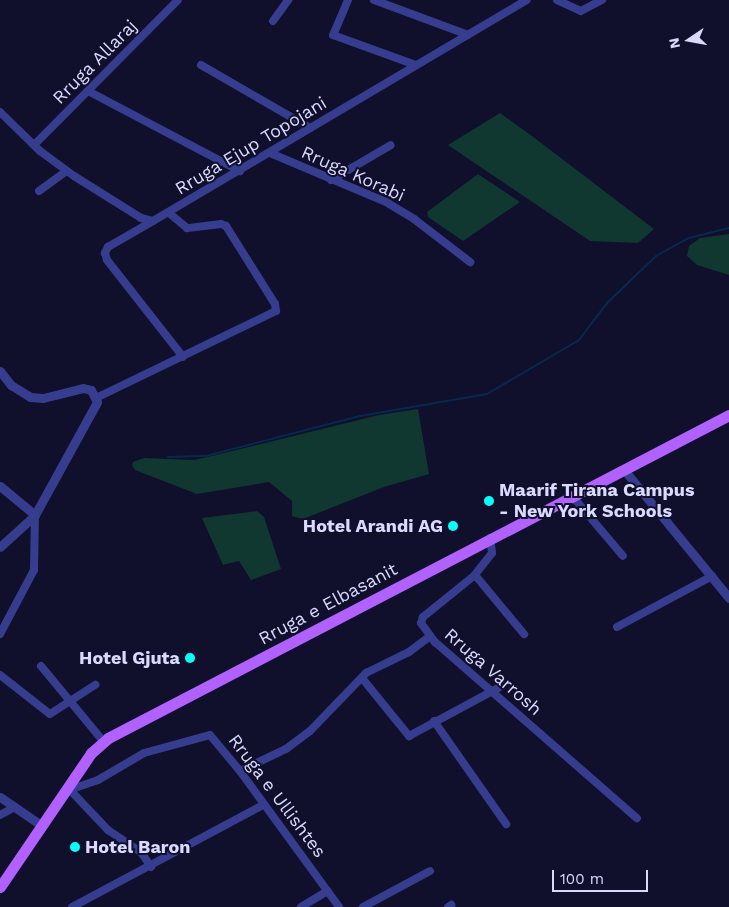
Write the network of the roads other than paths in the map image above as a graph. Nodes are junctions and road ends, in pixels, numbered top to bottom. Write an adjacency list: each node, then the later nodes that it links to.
1 (178, 0): 12 (street, Rruga Allaraj)
2 (288, 0): 8 (street)
3 (348, 0): 11 (street)
4 (374, 0): 9 (street)
5 (527, 0): 9 (street, Rruga Ejup Topojani)
6 (557, 0): 7 (street)
7 (602, 0)
8 (273, 21)
9 (468, 35): 11 (street, Rruga Ejup Topojani)
10 (201, 65): 14 (street)
11 (416, 65): 14 (street, Rruga Ejup Topojani)
12 (88, 92): 15 (street, Rruga Allaraj); 18 (street)
13 (0, 112): 15 (street)
14 (310, 128): 17 (street, Rruga Ejup Topojani)
15 (34, 145): 19 (street)
16 (391, 145): 20 (street)
17 (270, 153): 18 (street, Rruga Ejup Topojani); 20 (street, Rruga Korabi)
18 (240, 170): 22 (street, Rruga Ejup Topojani)
19 (67, 171): 21 (street); 23 (street)
20 (330, 180): 24 (street, Rruga Korabi)
21 (39, 190)
22 (169, 213): 23 (street, Rruga Ejup Topojani); 25 (street)
23 (153, 221): 25 (street, Rruga Ejup Topojani)
24 (470, 262)
25 (183, 358): 27 (street)
26 (0, 371): 27 (street)
27 (96, 398): 32 (street)
28 (729, 415): 29 (main road, Rruga e Elbasanit)
29 (625, 471): 31 (main road, Rruga e Elbasanit); 37 (street)
30 (2, 489): 32 (street)
31 (573, 497): 33 (main road, Rruga e Elbasanit); 35 (street)
32 (35, 514): 34 (street); 40 (street)
33 (490, 538): 36 (street, Rruga Varrosh); 51 (main road, Rruga e Elbasanit)
34 (0, 547)
35 (623, 556)
36 (475, 574): 41 (street); 42 (street, Rruga Varrosh)
37 (712, 576): 38 (street); 39 (street)
38 (729, 598)
39 (616, 627)
40 (0, 634)
41 (524, 634)
42 (429, 637): 45 (street); 48 (street, Rruga Varrosh)
43 (41, 666): 49 (street)
44 (0, 675): 49 (street)
45 (362, 678): 50 (street); 52 (street)
46 (95, 685): 49 (street)
47 (502, 686): 48 (street)
48 (491, 690): 50 (street); 58 (street, Rruga Varrosh)
49 (68, 700): 51 (street)
50 (434, 721): 59 (street)
51 (103, 742): 53 (main road, Rruga e Elbasanit)
52 (240, 771): 53 (street, Rruga e Ullishtes); 55 (street, Rruga e Ullishtes)
53 (68, 791): 60 (main road, Rruga e Elbasanit); 61 (street)
54 (0, 797): 56 (street)
55 (264, 805): 61 (street); 64 (street, Rruga e Ullishtes)
56 (15, 807): 57 (street); 60 (street)
57 (0, 815)
58 (638, 818)
59 (506, 824)
60 (41, 825): 63 (main road, Rruga e Elbasanit)
61 (151, 867): 65 (street)
62 (430, 871): 68 (street)
63 (0, 887)
64 (328, 891): 66 (street); 67 (street, Rruga e Ullishtes)
65 (72, 907)
66 (301, 907)
67 (339, 907)
68 (364, 907)

